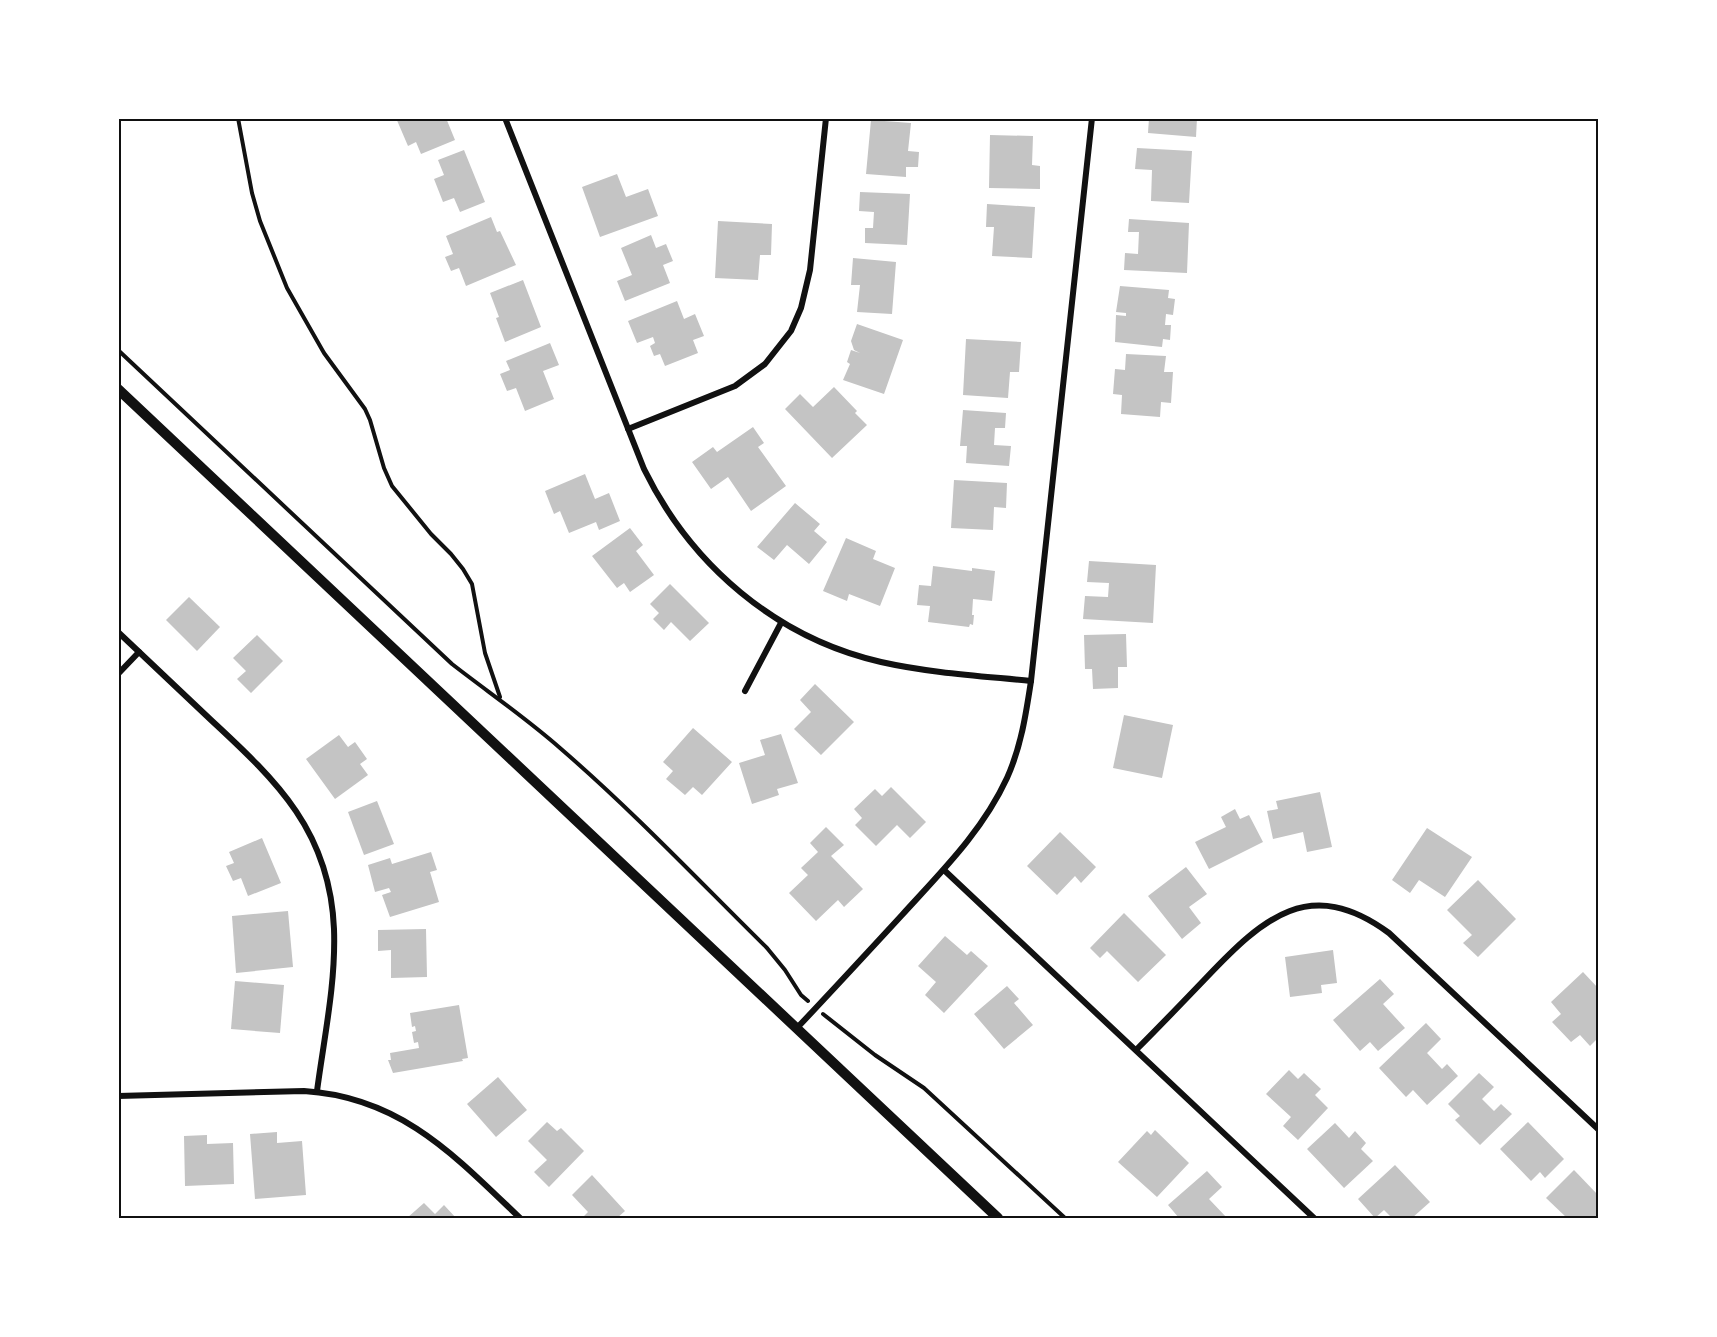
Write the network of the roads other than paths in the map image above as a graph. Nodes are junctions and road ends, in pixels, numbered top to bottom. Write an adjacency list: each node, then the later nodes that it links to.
1 (505, 118): 5 (street)
2 (826, 118): 5 (street)
3 (1092, 118): 10 (street)
4 (118, 389): 13 (street)
5 (628, 429): 6 (street)
6 (781, 622): 10 (street); 11 (street)
7 (118, 632): 8 (street)
8 (139, 652): 9 (street); 15 (street)
9 (118, 674)
10 (1031, 681): 12 (street)
11 (745, 691)
12 (944, 870): 13 (street); 14 (street)
13 (796, 1029): 19 (street)
14 (1136, 1050): 17 (street); 20 (street)
15 (317, 1091): 16 (street); 18 (street)
16 (118, 1096)
17 (1599, 1129)
18 (520, 1218)
19 (998, 1218)
20 (1314, 1218)

